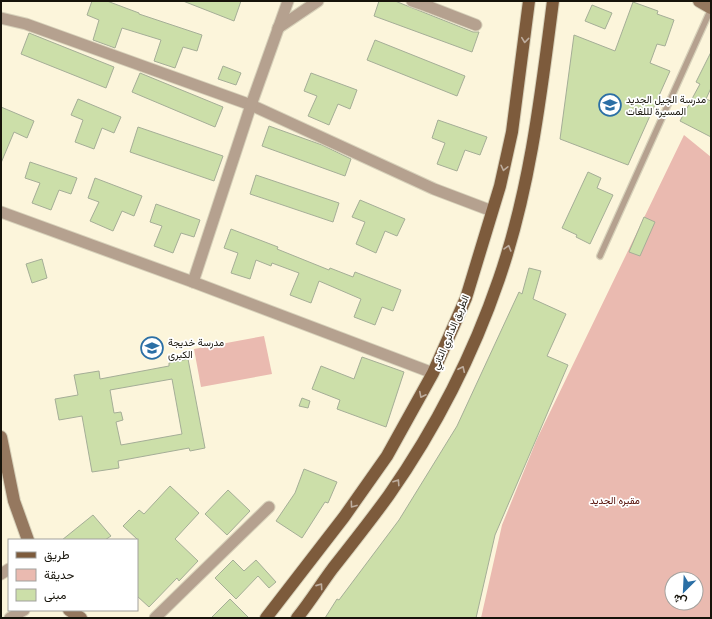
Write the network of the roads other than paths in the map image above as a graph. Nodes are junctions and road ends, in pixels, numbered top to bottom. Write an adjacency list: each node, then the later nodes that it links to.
1 (288, 1): 11 (street)
2 (318, 1): 11 (street)
3 (412, 1): 7 (street)
4 (529, 1): 13 (main road, الطريق الدائري الثاني, one-way to 13)
5 (553, 1): 27 (main road, one-way to 5)
6 (699, 1): 8 (street)
7 (427, 4): 10 (street)
8 (711, 9): 15 (lane)
9 (1, 18): 12 (street)
10 (476, 25)
11 (278, 28): 12 (street)
12 (250, 105): 13 (street); 16 (street)
13 (492, 211): 17 (main road, الطريق الدائري الثاني)
14 (1, 212): 16 (street)
15 (600, 256)
16 (193, 282): 17 (street)
17 (433, 373): 26 (main road, الطريق الدائري الثاني, one-way to 26)
18 (1, 437): 20 (street)
19 (269, 507): 25 (street)
20 (28, 539)
21 (22, 611): 23 (street)
22 (70, 611): 24 (street)
23 (10, 618)
24 (81, 618)
25 (154, 618)
26 (266, 618)
27 (297, 618)

